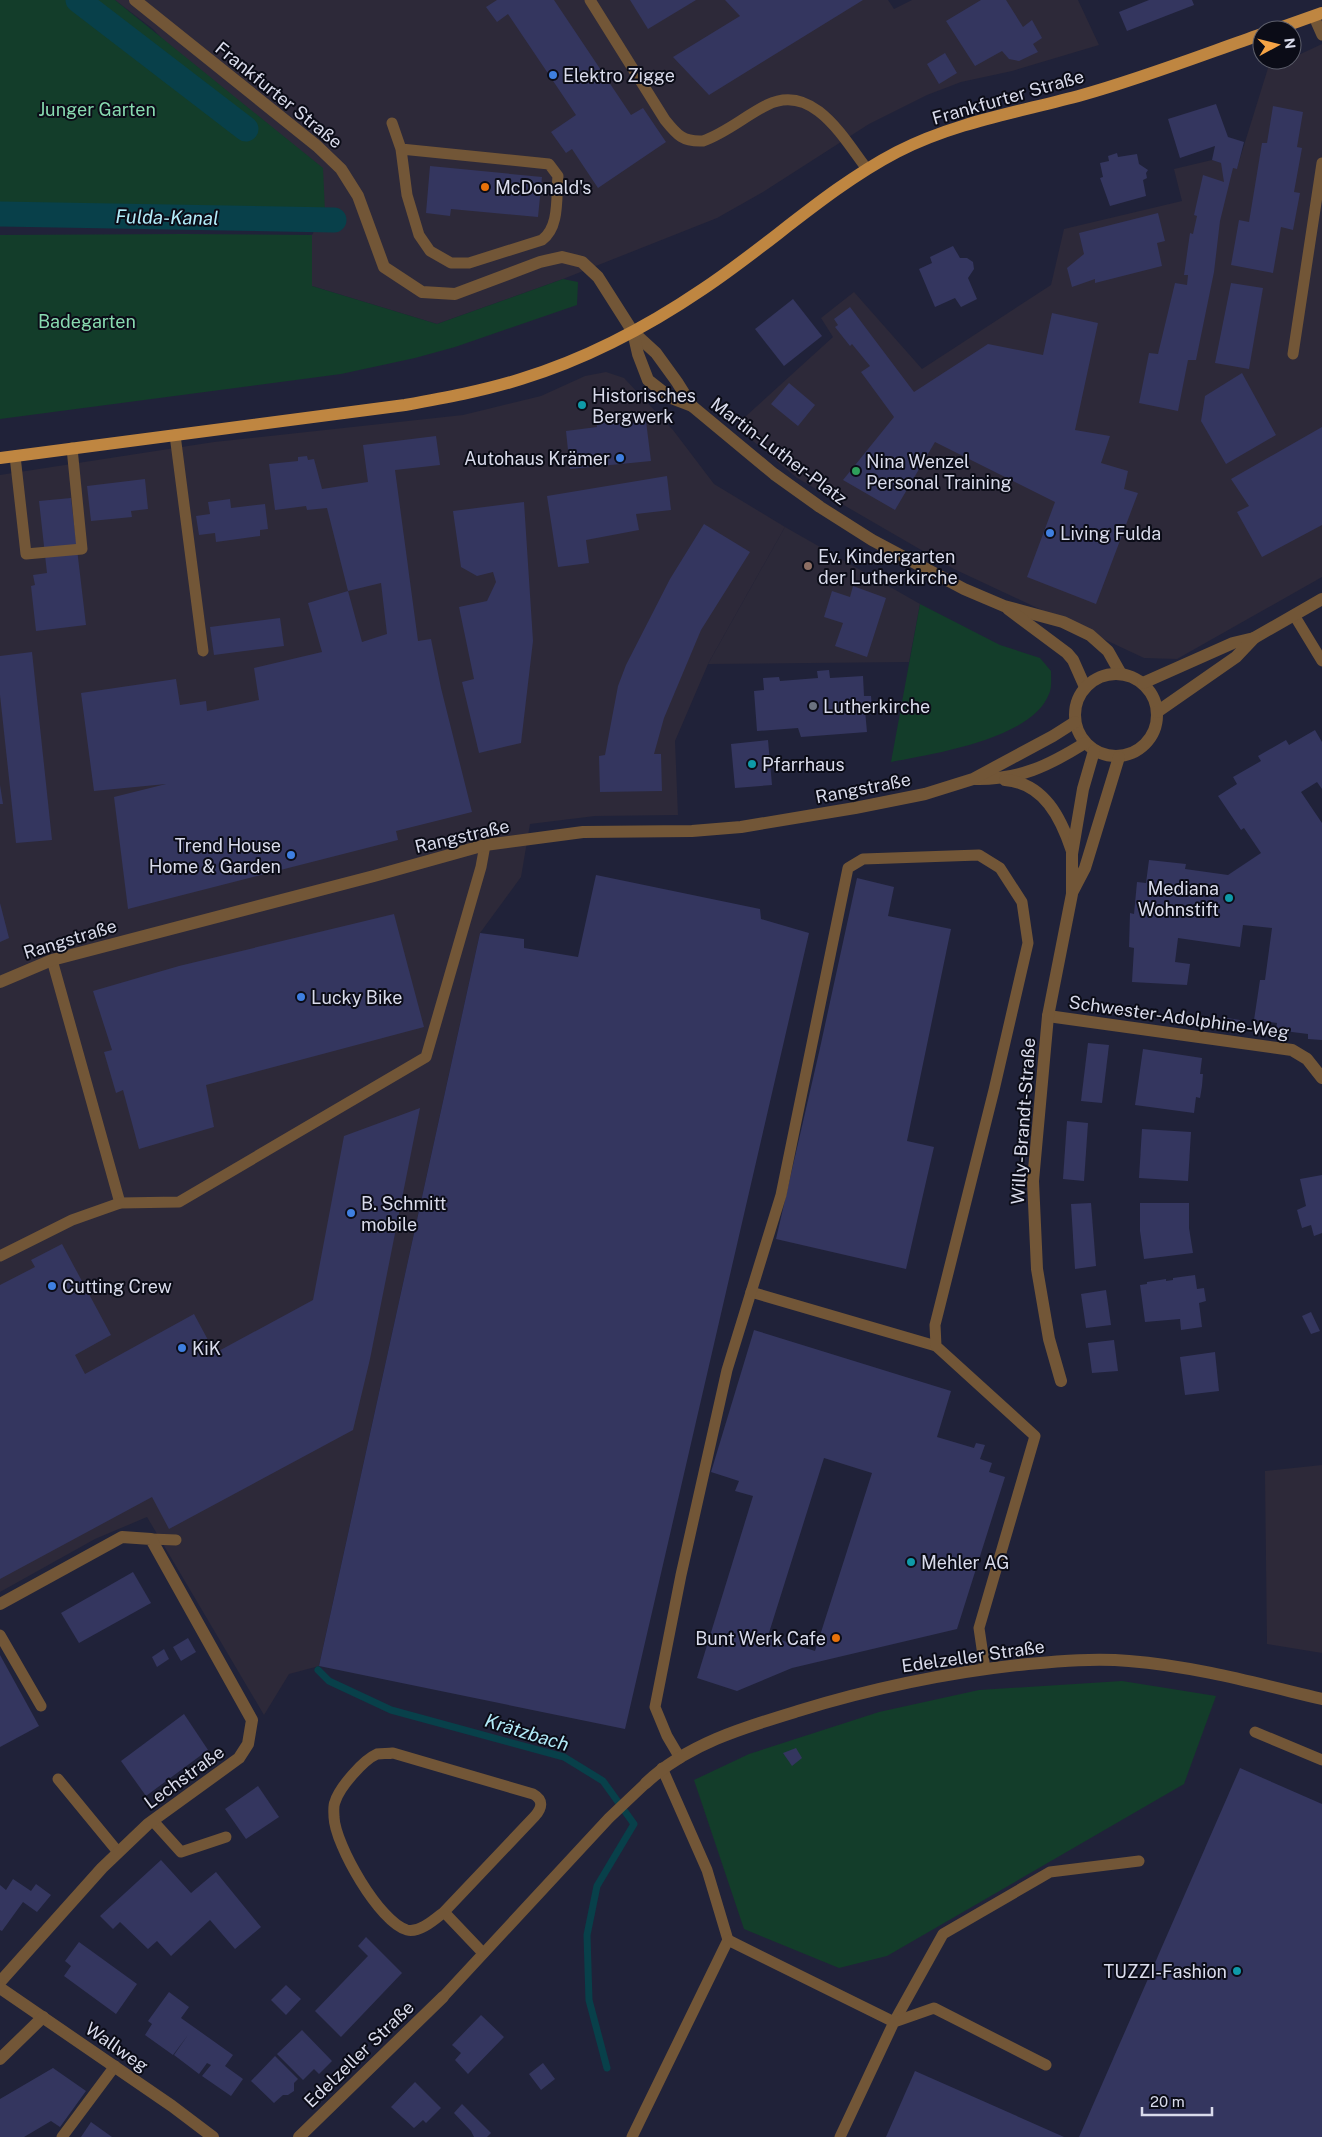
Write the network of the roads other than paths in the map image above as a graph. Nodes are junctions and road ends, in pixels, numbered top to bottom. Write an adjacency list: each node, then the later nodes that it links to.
1 (135, 0): 11 (street, Frankfurter Straße)
2 (590, 0): 10 (lane)
3 (1318, 15): 4 (main road); 5 (lane)
4 (1302, 20)
5 (1322, 35)
6 (1252, 37): 10 (main road, Frankfurter Straße)
7 (392, 123): 8 (lane)
8 (401, 148): 8 (lane)
9 (1322, 163): 12 (lane)
10 (867, 169): 11 (main road, Frankfurter Straße)
11 (633, 332): 13 (street, Martin-Luther-Platz); 13 (street, Martin-Luther-Platz); 14 (main road, Frankfurter Straße)
12 (1293, 354)
13 (692, 406): 19 (street, Martin-Luther-Platz)
14 (175, 435): 15 (main road, Frankfurter Straße); 22 (lane)
15 (72, 448): 16 (main road, Frankfurter Straße); 16 (lane)
16 (15, 456): 17 (main road, Frankfurter Straße)
17 (0, 458)
18 (1322, 599): 20 (street)
19 (1004, 606): 24 (street, Martin-Luther-Platz); 26 (street, Martin-Luther-Platz)
20 (1294, 615): 21 (street); 23 (lane)
21 (1254, 638): 25 (street); 27 (street)
22 (203, 651)
23 (1322, 661)
24 (1121, 674): 25 (street); 26 (street)
25 (1142, 683): 27 (street)
26 (1085, 687): 28 (street)
27 (1157, 712): 30 (street)
28 (1074, 722): 29 (street); 31 (street, Rangstraße)
29 (1089, 747): 30 (street); 32 (street, Rangstraße); 34 (street, Willy-Brandt-Straße)
30 (1119, 757): 35 (street, Willy-Brandt-Straße)
31 (973, 780): 32 (street, Rangstraße); 33 (street, Rangstraße)
32 (1000, 780): 34 (street)
33 (485, 845): 36 (street, Rangstraße); 40 (lane)
34 (1072, 854): 35 (street, Willy-Brandt-Straße)
35 (1072, 894): 38 (street, Willy-Brandt-Straße)
36 (52, 960): 37 (street, Rangstraße); 40 (lane)
37 (0, 982)
38 (1048, 1016): 39 (street, Schwester-Adolphine-Weg); 44 (street, Willy-Brandt-Straße)
39 (1322, 1078)
40 (120, 1204): 41 (lane)
41 (0, 1256)
42 (751, 1292): 43 (lane); 43 (lane); 53 (lane)
43 (936, 1346): 49 (lane)
44 (1061, 1381)
45 (151, 1539): 46 (lane); 47 (street); 58 (street, Lechstraße)
46 (176, 1540)
47 (0, 1604)
48 (0, 1635): 51 (lane)
49 (986, 1669): 50 (street, Edelzeller Straße); 53 (street, Edelzeller Straße)
50 (1322, 1699)
51 (41, 1706)
52 (1255, 1732): 54 (lane)
53 (680, 1758): 55 (street, Edelzeller Straße)
54 (1322, 1760)
55 (662, 1768): 57 (street, Edelzeller Straße); 63 (lane)
56 (58, 1779): 60 (lane)
57 (646, 1783): 64 (lane)
58 (152, 1821): 59 (lane); 60 (street, Lechstraße)
59 (226, 1836)
60 (118, 1852): 65 (street, Lechstraße)
61 (1139, 1861): 69 (lane)
62 (444, 1912): 62 (lane); 64 (lane)
63 (728, 1940): 69 (lane); 76 (lane)
64 (483, 1953): 67 (lane)
65 (0, 1982)
66 (0, 1988): 68 (street, Wallweg)
67 (443, 1997): 75 (street, Edelzeller Straße)
68 (43, 2017): 70 (street); 72 (street, Wallweg)
69 (894, 2022): 71 (lane); 77 (lane)
70 (0, 2059)
71 (1046, 2065)
72 (115, 2066): 73 (lane); 74 (street, Wallweg)
73 (62, 2137)
74 (213, 2137)
75 (299, 2137)
76 (632, 2137)
77 (840, 2137)

